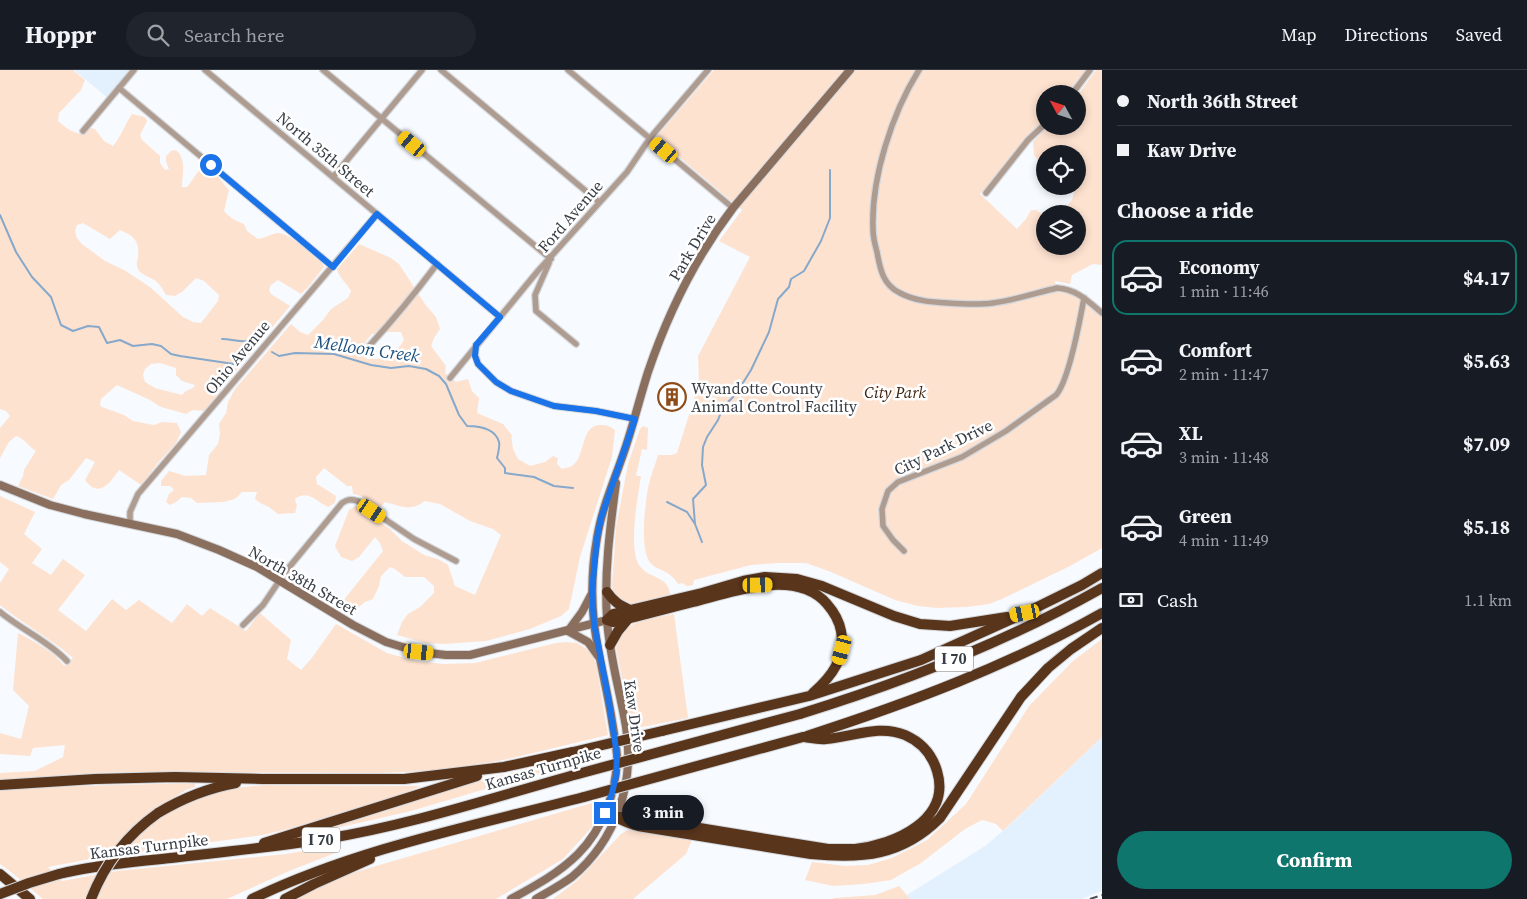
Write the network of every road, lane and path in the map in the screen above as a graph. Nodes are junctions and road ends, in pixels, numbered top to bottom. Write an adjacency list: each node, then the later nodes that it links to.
1 (134, 70): 12 (street)
2 (204, 70): 17 (street, North 35th Street)
3 (323, 70): 13 (street)
4 (422, 70): 13 (street)
5 (441, 70): 19 (street)
6 (568, 70): 16 (street)
7 (850, 70): 20 (main road, Park Drive)
8 (919, 70): 25 (street)
9 (1090, 70): 11 (street)
10 (705, 71): 16 (street, Ford Avenue)
11 (1079, 85)
12 (119, 88): 14 (street); 24 (street)
13 (381, 118): 17 (street); 22 (street)
14 (83, 131)
15 (1036, 132): 18 (street)
16 (650, 138): 19 (street, Ford Avenue); 20 (street)
17 (333, 177): 21 (street, North 35th Street)
18 (986, 193)
19 (599, 202): 22 (street, Ford Avenue)
20 (732, 208): 32 (main road, Park Drive)
21 (377, 214): 23 (street, North 35th Street); 24 (street, Ohio Avenue)
22 (551, 259): 27 (street, Ford Avenue); 28 (street)
23 (438, 264): 27 (street, North 35th Street); 29 (street)
24 (333, 267): 35 (street, Ohio Avenue)
25 (1084, 298): 26 (street); 36 (street, City Park Drive)
26 (1102, 313)
27 (500, 317): 30 (street, Ford Avenue)
28 (576, 344)
29 (370, 345)
30 (476, 345): 31 (street, Ford Avenue); 32 (street)
31 (450, 378)
32 (635, 419): 33 (main road, Park Drive)
33 (618, 471): 41 (main road, Park Drive); 42 (main road, Park Drive)
34 (0, 485): 35 (main road, North 38th Street)
35 (130, 523): 39 (main road, North 38th Street)
36 (904, 551)
37 (456, 561): 39 (street)
38 (1102, 573): 45 (highway)
39 (280, 581): 50 (street); 52 (main road, North 38th Street)
40 (1102, 588): 65 (highway, Kansas Turnpike / I 70, bridge)
41 (592, 591): 49 (main road, Park Drive); 52 (main road)
42 (607, 592): 47 (highway); 48 (main road, Park Drive)
43 (702, 596): 45 (highway); 47 (highway); 56 (highway)
44 (0, 612): 55 (street)
45 (1025, 613): 56 (highway)
46 (1102, 613): 57 (highway, I 70)
47 (629, 614): 48 (highway); 53 (highway)
48 (607, 620): 49 (main road, North 38th Street); 53 (main road, Kaw Drive)
49 (594, 623): 52 (main road, North 38th Street); 54 (main road, Kaw Drive)
50 (243, 625)
51 (1102, 628): 64 (highway)
52 (568, 631): 54 (main road)
53 (610, 645): 62 (main road, Kaw Drive)
54 (600, 658): 61 (main road, Kaw Drive)
55 (67, 661)
56 (809, 696): 58 (highway, bridge)
57 (803, 737): 63 (highway, I 70, bridge); 64 (highway)
58 (504, 767): 59 (highway); 65 (highway)
59 (262, 779): 60 (highway); 69 (highway, bridge)
60 (0, 785)
61 (605, 813): 62 (highway); 72 (main road, Kaw Drive)
62 (617, 816): 64 (highway); 73 (main road, Kaw Drive)
63 (408, 842): 70 (highway, I 70); 71 (highway)
64 (778, 844)
65 (236, 851): 67 (highway, Kansas Turnpike / I 70, bridge)
66 (0, 874): 68 (highway)
67 (0, 894)
68 (30, 899)
69 (91, 899)
70 (252, 899)
71 (285, 899)
72 (511, 899)
73 (536, 899)

